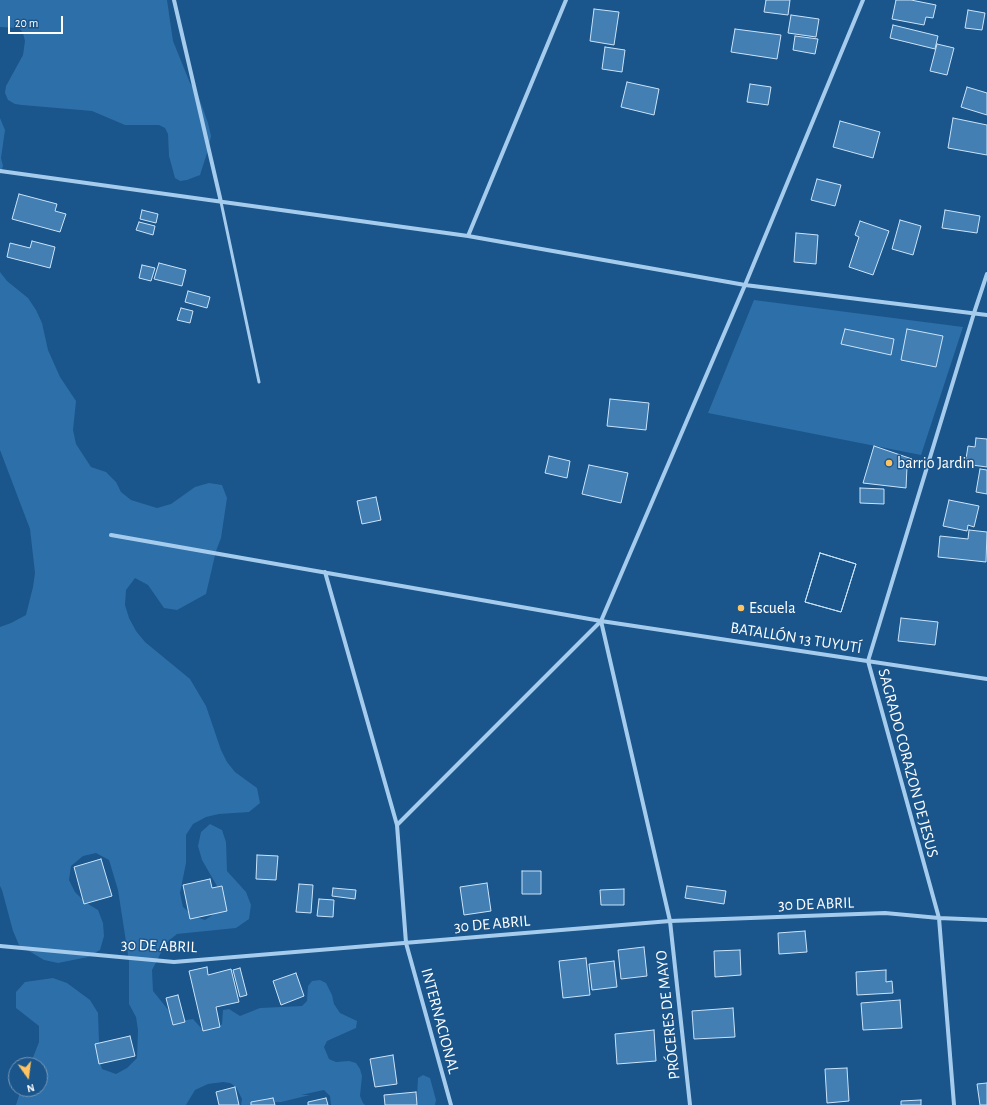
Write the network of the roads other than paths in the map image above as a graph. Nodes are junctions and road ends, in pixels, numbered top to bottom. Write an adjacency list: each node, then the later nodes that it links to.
1 (174, 0): 5 (street)
2 (566, 0): 6 (street)
3 (863, 0): 8 (street)
4 (0, 171): 5 (street)
5 (221, 202): 6 (street); 11 (lane)
6 (468, 236): 8 (street)
7 (987, 274): 9 (street, SAGRADO CORAZON DE JESUS)
8 (745, 285): 9 (street); 14 (street)
9 (974, 313): 10 (street); 15 (street, SAGRADO CORAZON DE JESUS)
10 (987, 315)
11 (259, 382)
12 (111, 535): 13 (street, BATALLÓN 13 TUYUTÍ)
13 (324, 572): 14 (street, BATALLÓN 13 TUYUTÍ); 17 (street, INTERNACIONAL)
14 (601, 621): 15 (street, BATALLÓN 13 TUYUTÍ); 17 (street); 20 (street, PRÓCERES DE MAYO)
15 (868, 661): 16 (street, BATALLÓN 13 TUYUTÍ); 18 (street, SAGRADO CORAZON DE JESUS)
16 (987, 679)
17 (397, 825): 21 (street, INTERNACIONAL)
18 (939, 918): 19 (street, 30 DE ABRIL); 20 (street, 30 DE ABRIL); 25 (street, SAGRADO CORAZON DE JESUS)
19 (987, 920)
20 (670, 921): 21 (street, 30 DE ABRIL); 24 (street, PRÓCERES DE MAYO)
21 (406, 943): 22 (street, 30 DE ABRIL); 23 (street, INTERNACIONAL)
22 (0, 946)
23 (451, 1105)
24 (690, 1105)
25 (954, 1105)

